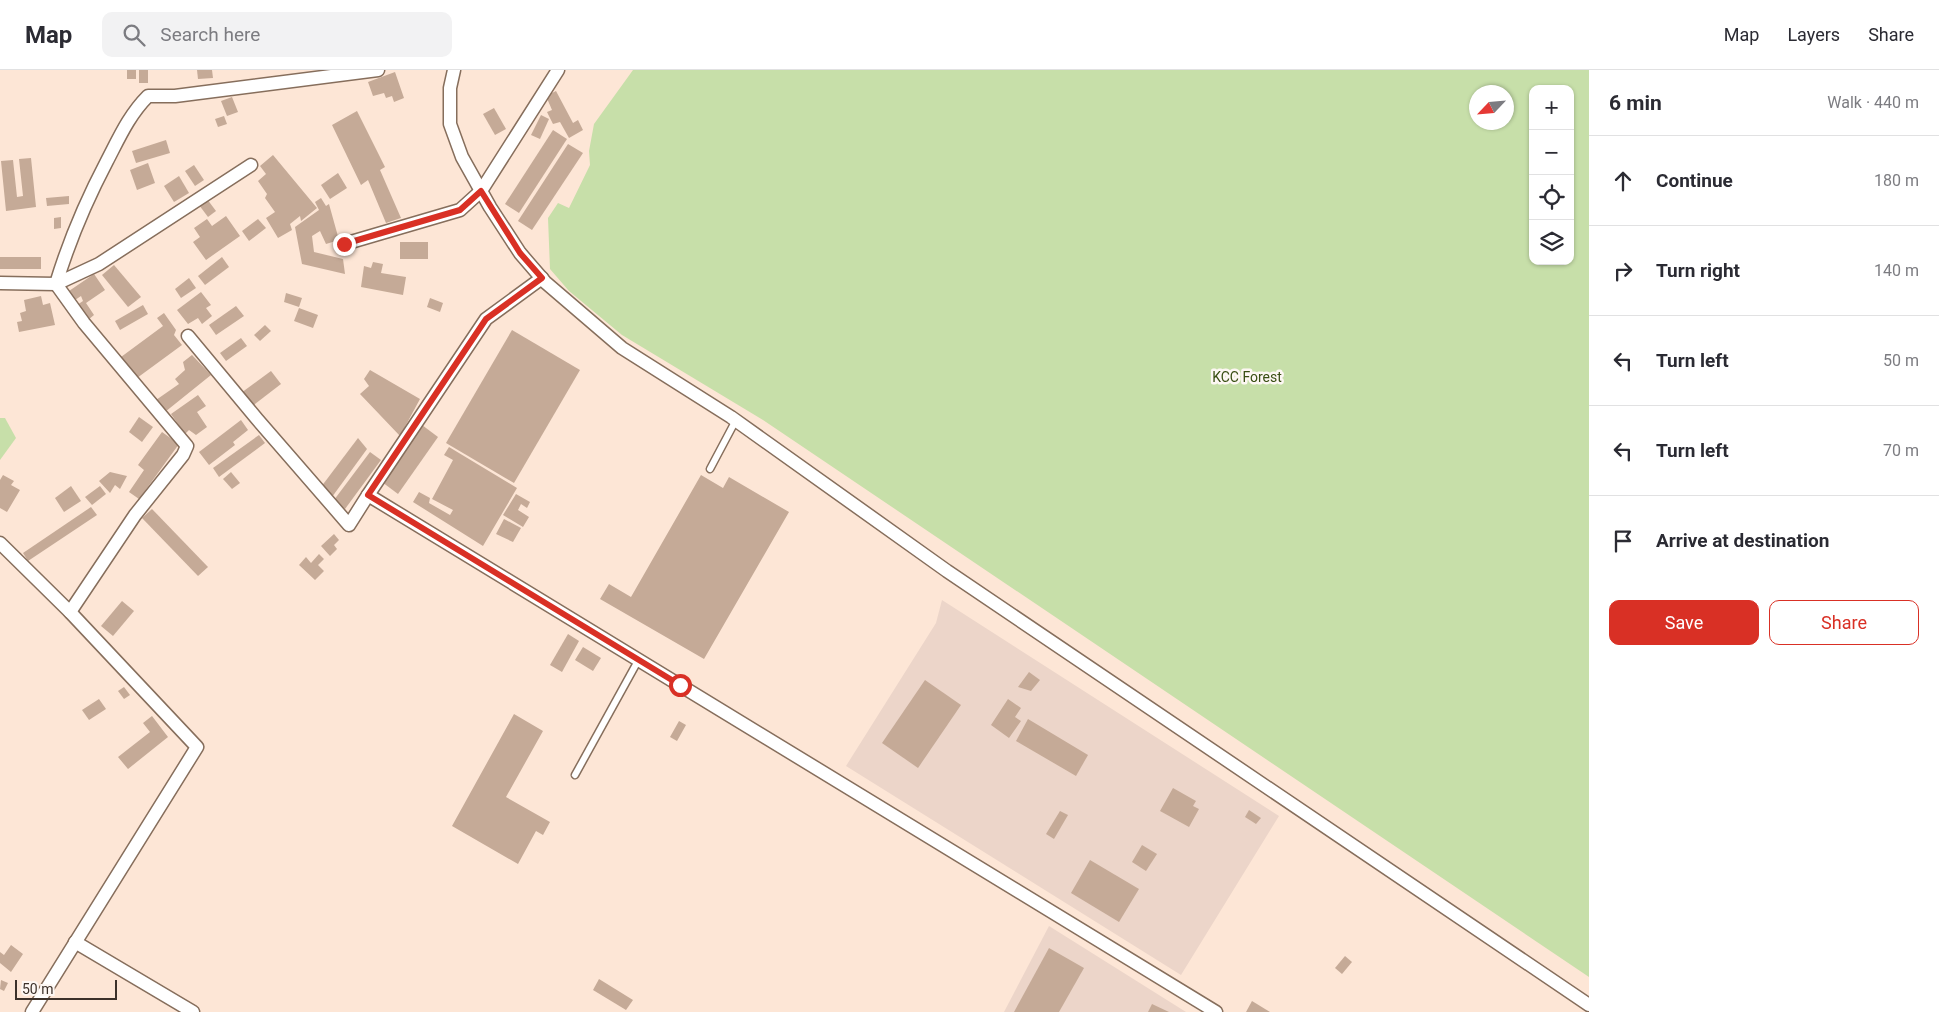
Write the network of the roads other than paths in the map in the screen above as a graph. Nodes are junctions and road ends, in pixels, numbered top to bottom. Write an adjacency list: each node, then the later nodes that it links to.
1 (378, 70): 9 (street)
2 (454, 70): 5 (street)
3 (558, 70): 5 (street)
4 (251, 165): 9 (street)
5 (481, 191): 6 (street); 7 (street)
6 (344, 244)
7 (542, 278): 11 (street); 13 (street)
8 (0, 282): 9 (street)
9 (56, 284): 15 (street)
10 (188, 336): 13 (street)
11 (736, 420): 12 (lane); 19 (street)
12 (710, 469)
13 (368, 495): 16 (street)
14 (0, 543): 15 (street)
15 (70, 612): 18 (street)
16 (638, 659): 17 (lane); 22 (street)
17 (575, 775)
18 (75, 942): 20 (street); 21 (street)
19 (1589, 1005)
20 (32, 1012)
21 (193, 1012)
22 (1216, 1012)

